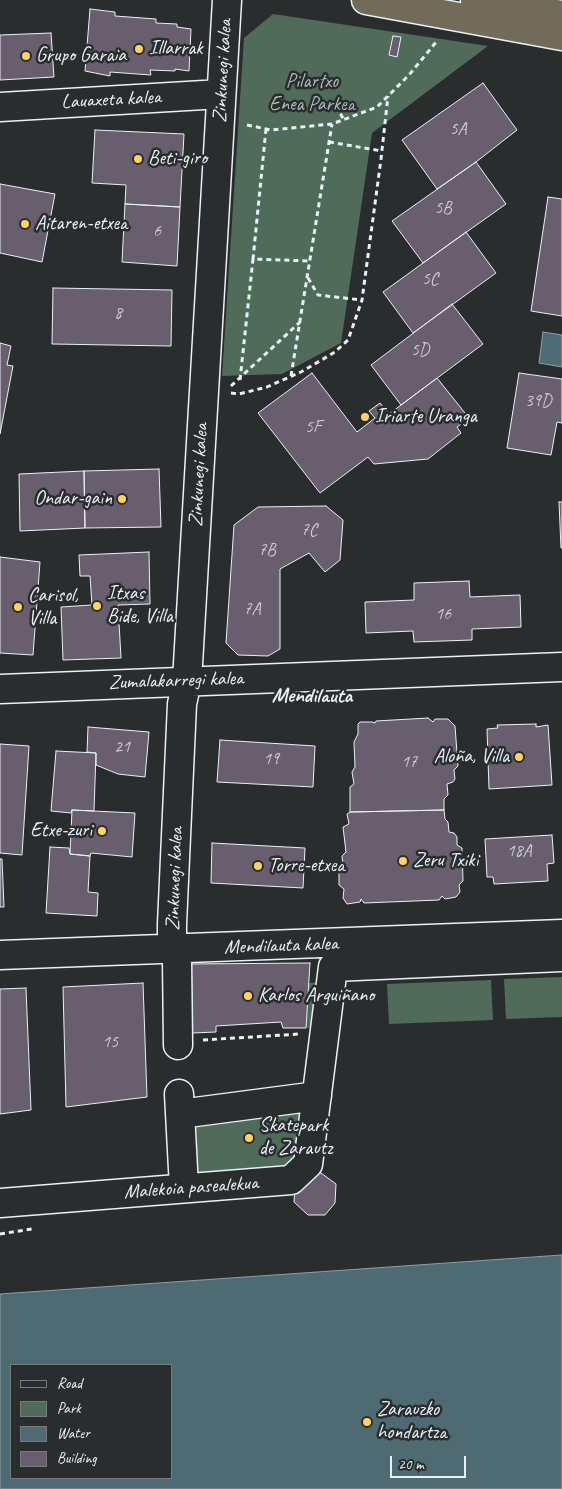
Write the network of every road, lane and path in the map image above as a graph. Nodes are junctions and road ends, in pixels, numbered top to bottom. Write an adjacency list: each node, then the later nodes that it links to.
1 (227, 0): 7 (street, Zinkunegi kalea)
2 (366, 0): 5 (highway)
3 (475, 0): 4 (highway)
4 (562, 16)
5 (562, 36)
6 (437, 40): 8 (path)
7 (221, 94): 10 (street, Lauaxeta kalea); 27 (street, Zinkunegi kalea)
8 (388, 96): 11 (path); 16 (path)
9 (336, 106): 11 (path)
10 (0, 107)
11 (344, 120): 13 (path)
12 (240, 124): 14 (path)
13 (332, 124): 14 (path); 15 (path)
14 (266, 129): 17 (path)
15 (329, 142): 16 (path); 18 (path)
16 (382, 151): 20 (path)
17 (253, 259): 18 (path); 23 (path)
18 (310, 261): 19 (path)
19 (308, 278): 20 (path); 21 (path)
20 (362, 300): 22 (path)
21 (300, 321): 22 (path); 23 (path)
22 (291, 376): 25 (path)
23 (240, 380): 24 (path)
24 (228, 388)
25 (223, 392)
26 (562, 667): 27 (street, Zumalakarregi kalea)
27 (187, 681): 28 (street, Zumalakarregi kalea); 31 (street, Zinkunegi kalea)
28 (0, 689)
29 (562, 934): 31 (street, Mendilauta kalea)
30 (0, 954): 31 (street, Mendilauta kalea)
31 (177, 955): 34 (street, Zinkunegi kalea)
32 (562, 957): 33 (street, Malekoia pasealekua)
33 (324, 1032): 34 (path); 35 (street, Malekoia pasealekua)
34 (178, 1043)
35 (317, 1096): 36 (street, Malekoia pasealekua); 36 (street)
36 (184, 1188): 37 (street, Malekoia pasealekua)
37 (0, 1203)
38 (34, 1229): 39 (path)
39 (0, 1234)

